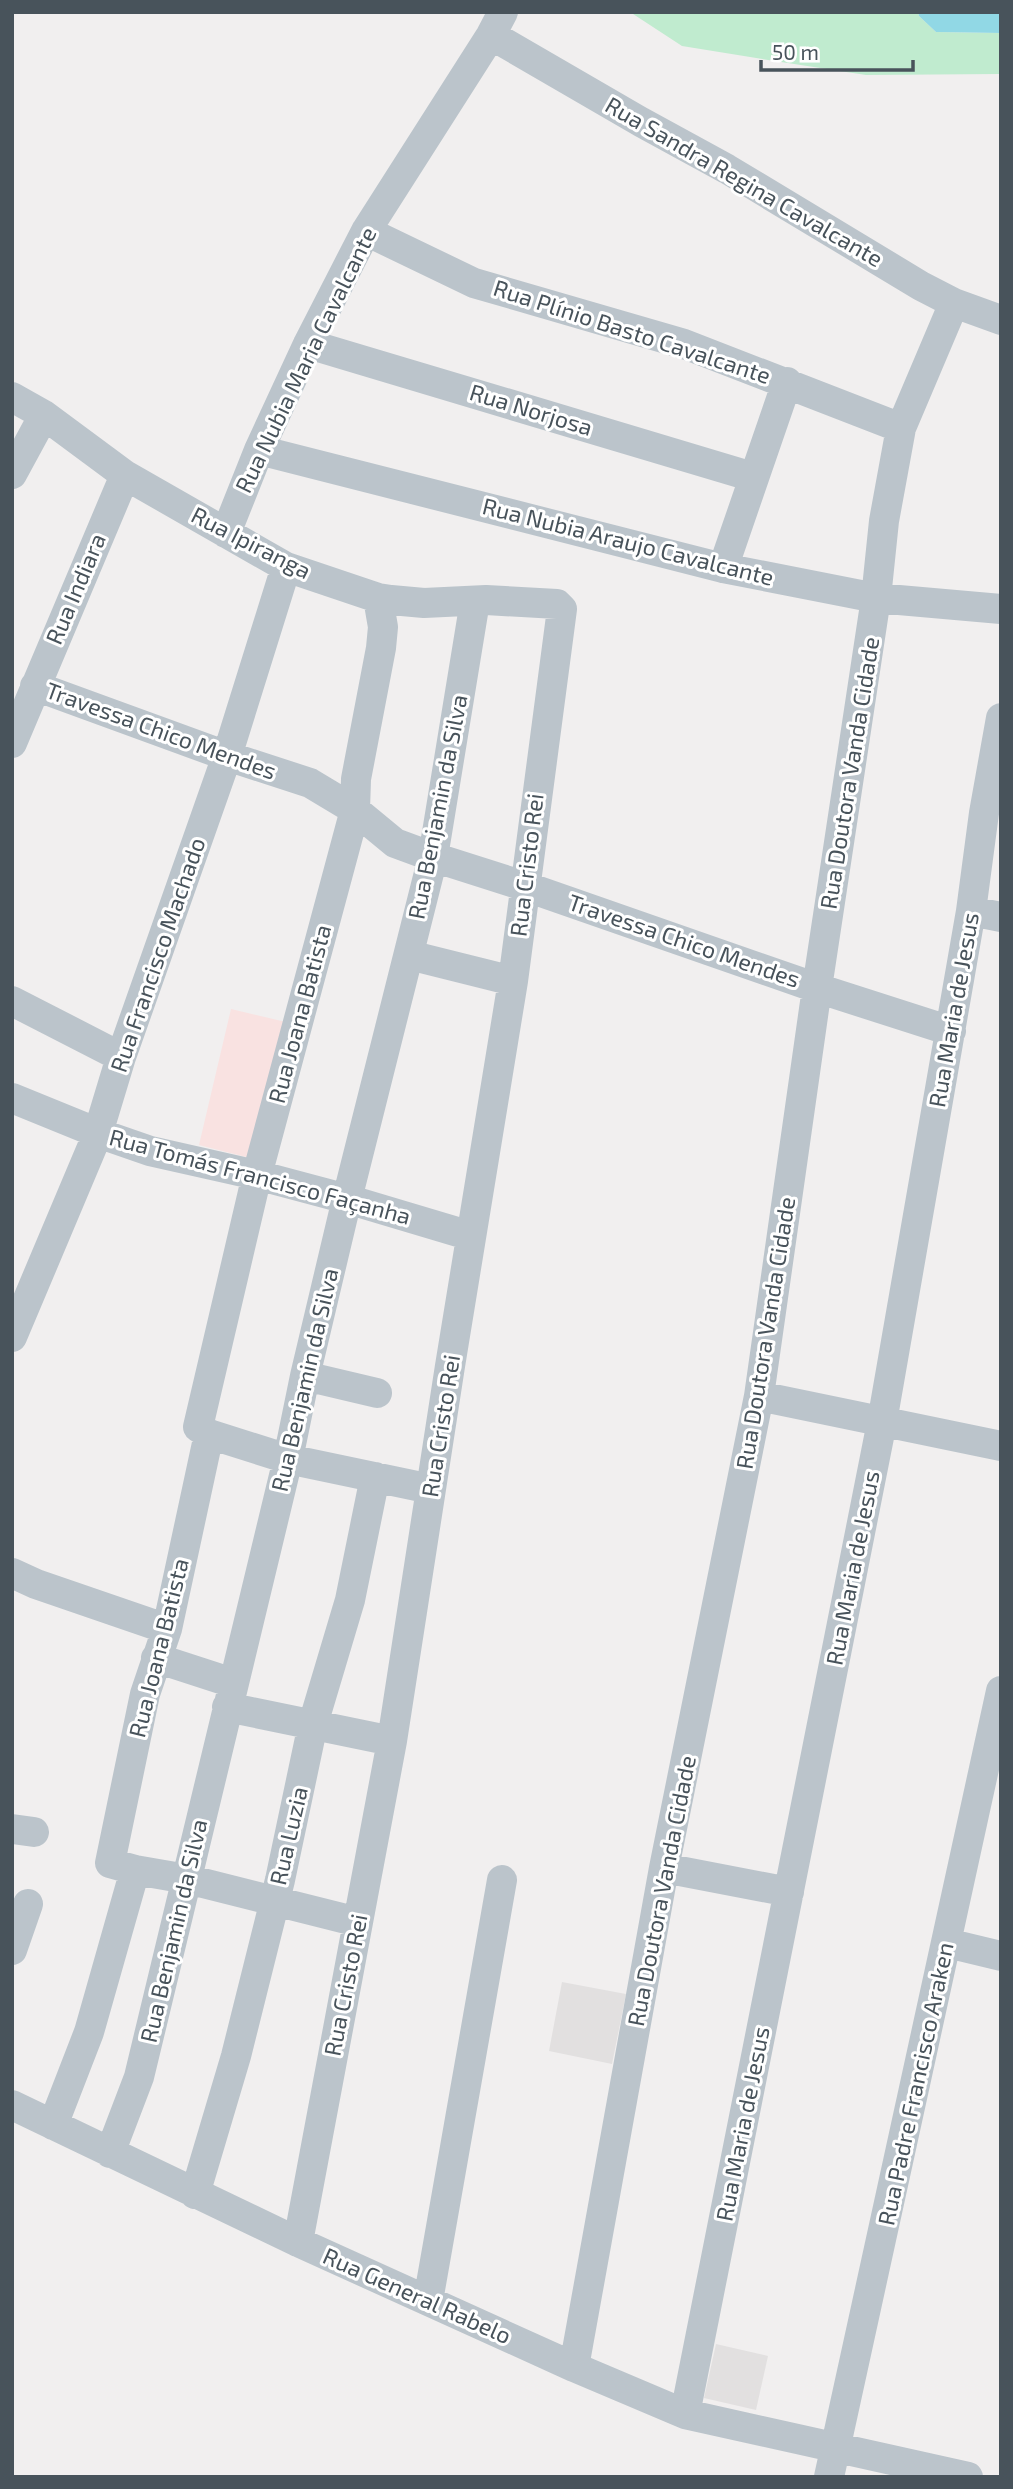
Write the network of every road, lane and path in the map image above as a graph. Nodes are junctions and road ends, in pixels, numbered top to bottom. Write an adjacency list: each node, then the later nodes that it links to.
1 (497, 24): 2 (street, Rua Nubia Maria Cavalcante); 3 (street, Rua Sandra Regina Cavalcante)
2 (366, 231): 5 (street, Rua Nubia Maria Cavalcante); 6 (street, Rua Plínio Basto Cavalcante)
3 (954, 303): 4 (street, Rua Sandra Regina Cavalcante); 9 (street, Rua Doutora Vanda Cidade)
4 (1001, 320)
5 (309, 344): 10 (street, Rua Nubia Maria Cavalcante); 13 (street, Rua Norjosa)
6 (787, 382): 9 (street, Rua Plínio Basto Cavalcante); 13 (street)
7 (12, 397): 8 (street, Rua Ipiranga)
8 (44, 415): 11 (street); 12 (street, Rua Ipiranga)
9 (901, 428): 18 (street, Rua Doutora Vanda Cidade)
10 (259, 450): 14 (street, Rua Nubia Maria Cavalcante); 16 (street, Rua Nubia Araujo Cavalcante)
11 (12, 474)
12 (125, 475): 14 (street, Rua Ipiranga); 22 (street, Rua Indiara)
13 (753, 477): 16 (street)
14 (226, 533): 15 (street, Rua Ipiranga)
15 (286, 566): 17 (street, Rua Ipiranga); 25 (street, Rua Francisco Machado)
16 (723, 568): 18 (street, Rua Nubia Araujo Cavalcante)
17 (377, 598): 19 (street, Rua Ipiranga); 26 (street, Rua Joana Batista)
18 (876, 598): 21 (street, Rua Nubia Araujo Cavalcante); 33 (street, Rua Doutora Vanda Cidade)
19 (475, 601): 20 (street, Rua Ipiranga); 27 (street, Rua Benjamin da Silva)
20 (560, 606): 28 (street, Rua Cristo Rei)
21 (1001, 609)
22 (35, 686): 24 (street, Rua Indiara); 25 (street, Travessa Chico Mendes)
23 (1001, 718): 29 (street, Rua Maria de Jesus)
24 (12, 743)
25 (227, 757): 26 (street, Travessa Chico Mendes); 36 (street, Rua Francisco Machado)
26 (355, 810): 27 (street, Travessa Chico Mendes); 39 (street, Rua Joana Batista)
27 (433, 857): 28 (street, Travessa Chico Mendes); 31 (street, Rua Benjamin da Silva)
28 (524, 886): 32 (street, Rua Cristo Rei); 33 (street, Travessa Chico Mendes)
29 (971, 911): 30 (street); 35 (street, Rua Maria de Jesus)
30 (1001, 917)
31 (409, 955): 32 (street); 40 (street, Rua Benjamin da Silva)
32 (513, 981): 41 (street, Rua Cristo Rei)
33 (817, 988): 35 (street, Travessa Chico Mendes); 45 (street, Rua Doutora Vanda Cidade)
34 (12, 1001): 36 (street)
35 (951, 1031): 46 (street, Rua Maria de Jesus)
36 (121, 1057): 38 (street, Rua Francisco Machado)
37 (12, 1098): 38 (street, Rua Tomás Francisco Façanha)
38 (98, 1133): 39 (street, Rua Tomás Francisco Façanha); 42 (street, Rua Francisco Machado)
39 (257, 1175): 40 (street, Rua Tomás Francisco Façanha); 47 (street, Rua Joana Batista)
40 (347, 1199): 41 (street, Rua Tomás Francisco Façanha); 43 (street, Rua Benjamin da Silva)
41 (471, 1236): 51 (street, Rua Cristo Rei)
42 (12, 1337)
43 (305, 1376): 44 (street); 49 (street, Rua Benjamin da Silva)
44 (377, 1393)
45 (759, 1396): 46 (street); 60 (street, Rua Doutora Vanda Cidade)
46 (882, 1422): 48 (street); 63 (street, Rua Maria de Jesus)
47 (204, 1430): 49 (street); 53 (street, Rua Joana Batista)
48 (1001, 1446)
49 (288, 1459): 50 (street); 56 (street, Rua Benjamin da Silva)
50 (375, 1477): 51 (street); 57 (street, Rua Luzia)
51 (431, 1489): 58 (street, Rua Cristo Rei)
52 (12, 1573): 53 (street)
53 (167, 1629): 54 (street, Rua Joana Batista)
54 (156, 1658): 56 (street); 59 (street, Rua Joana Batista)
55 (1001, 1691): 67 (street, Rua Padre Francisco Araken)
56 (230, 1695): 57 (street); 61 (street, Rua Benjamin da Silva)
57 (313, 1724): 58 (street); 64 (street, Rua Luzia)
58 (392, 1741): 66 (street, Rua Cristo Rei)
59 (123, 1867): 61 (street); 71 (street, Rua Joana Batista)
60 (664, 1868): 63 (street); 76 (street, Rua Doutora Vanda Cidade)
61 (187, 1879): 64 (street); 72 (street, Rua Benjamin da Silva)
62 (502, 1880): 75 (street)
63 (789, 1892): 77 (street, Rua Maria de Jesus)
64 (274, 1900): 66 (street); 73 (street, Rua Luzia)
65 (27, 1904): 68 (street)
66 (358, 1922): 74 (street, Rua Cristo Rei)
67 (947, 1943): 69 (street); 78 (street, Rua Padre Francisco Araken)
68 (12, 1950)
69 (1001, 1956)
70 (12, 2105): 71 (street, Rua General Rabelo)
71 (53, 2125): 72 (street, Rua General Rabelo)
72 (110, 2153): 73 (street, Rua General Rabelo)
73 (195, 2194): 74 (street, Rua General Rabelo)
74 (298, 2242): 75 (street, Rua General Rabelo)
75 (428, 2301): 76 (street, Rua General Rabelo)
76 (574, 2367): 77 (street, Rua General Rabelo)
77 (685, 2414): 78 (street, Rua General Rabelo)
78 (832, 2463): 79 (street, Rua General Rabelo)
79 (968, 2477)

